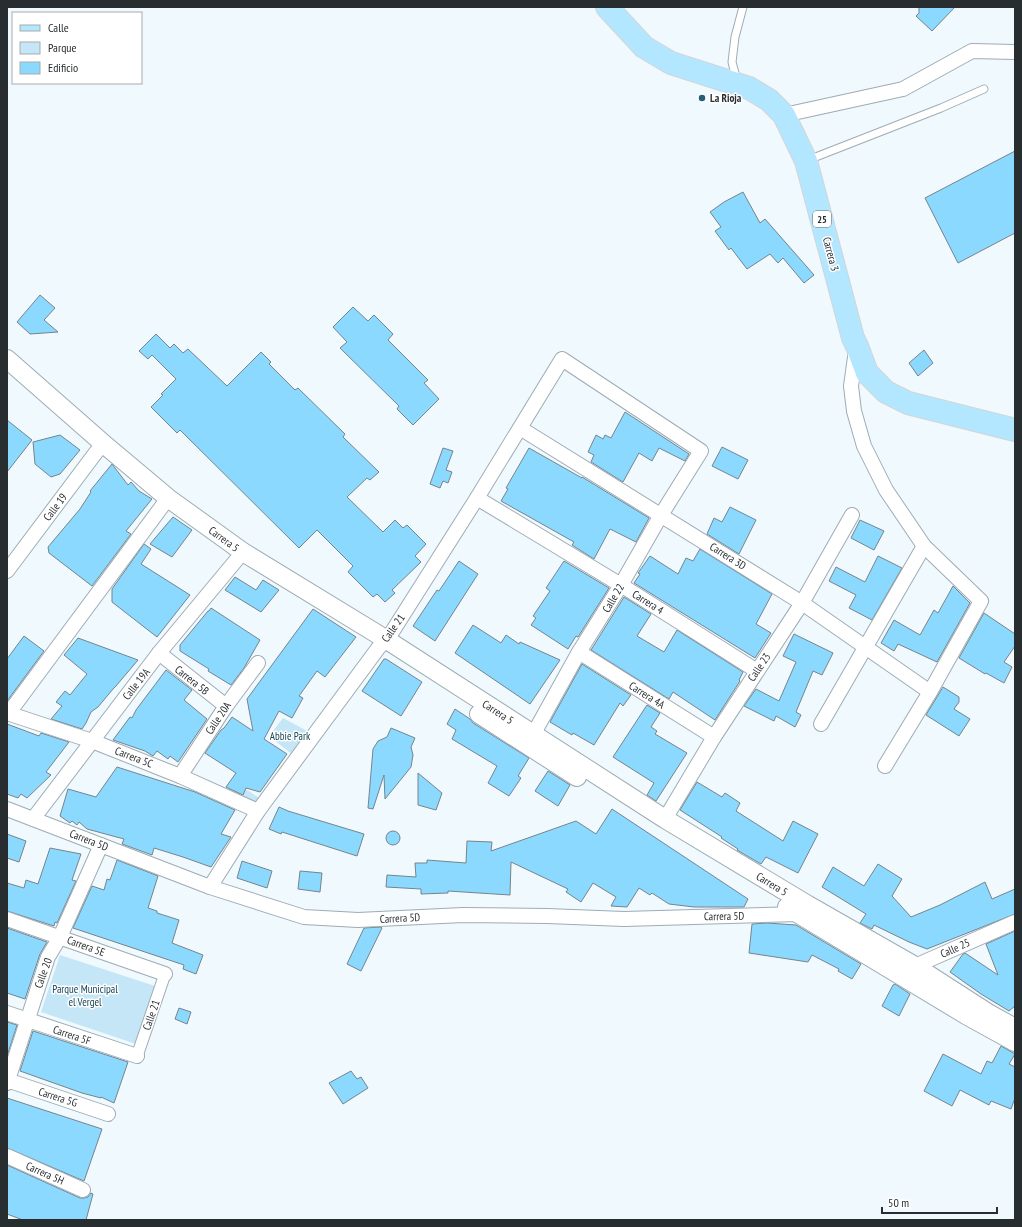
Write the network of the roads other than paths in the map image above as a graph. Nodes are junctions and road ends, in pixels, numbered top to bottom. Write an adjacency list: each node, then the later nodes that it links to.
1 (607, 7): 4 (main road, Carrera 3 / 25)
2 (743, 7): 4 (lane)
3 (1015, 52): 6 (street)
4 (737, 84): 6 (main road, Carrera 3 / 25)
5 (984, 89): 7 (lane)
6 (784, 115): 7 (main road, Carrera 3 / 25)
7 (806, 161): 8 (main road, Carrera 3 / 25)
8 (857, 346): 12 (main road, Carrera 3 / 25); 19 (street)
9 (7, 359): 13 (street, Carrera 5)
10 (7, 373): 13 (street, Carrera 5)
11 (520, 428): 14 (street, Calle 21); 15 (street, Calle 21); 17 (street, Carrera 3D)
12 (1015, 430)
13 (101, 448): 16 (street, Carrera 5); 20 (street, Carrera 5); 21 (street, Calle 19)
14 (701, 451): 17 (street, Calle 22)
15 (477, 498): 22 (street, Carrera 4); 24 (street, Calle 21)
16 (163, 505): 20 (street, Carrera 5); 32 (street)
17 (661, 515): 22 (street, Calle 22); 23 (street, Carrera 3D)
18 (852, 515): 23 (street, Calle 23)
19 (924, 546): 25 (street); 30 (street)
20 (241, 556): 24 (street, Carrera 5); 27 (street, Calle 19A)
21 (7, 571)
22 (621, 585): 26 (street, Calle 22); 29 (street, Carrera 4)
23 (802, 603): 25 (street, Carrera 3D); 29 (street, Calle 23)
24 (383, 644): 35 (street, Carrera 5); 40 (street, Calle 21)
25 (866, 648): 30 (street, Carrera 3D); 33 (street)
26 (580, 652): 34 (street, Carrera 4A); 35 (street, Calle 22)
27 (159, 653): 31 (street, Carrera 5B); 36 (street, Calle 19A)
28 (258, 663): 31 (street, Calle 20A)
29 (757, 671): 34 (street, Calle 23)
30 (930, 692): 37 (street)
31 (226, 706): 38 (street, Calle 20A)
32 (8, 713): 36 (street, Carrera 5C)
33 (821, 724)
34 (714, 738): 42 (street, Calle 23)
35 (530, 740): 42 (street, Carrera 5); 45 (street, Carrera 5)
36 (92, 741): 38 (street, Carrera 5C); 41 (street, Calle 19A)
37 (885, 766)
38 (180, 776): 40 (street, Carrera 5C)
39 (7, 809): 41 (street, Carrera 5D)
40 (258, 810): 44 (street, Calle 21)
41 (33, 819): 43 (street, Carrera 5D)
42 (665, 819): 45 (street, Carrera 5)
43 (101, 845): 44 (street, Carrera 5D); 48 (street, Calle 20)
44 (210, 887): 45 (street, Carrera 5D)
45 (803, 910): 49 (street, Carrera 5); 50 (street, Carrera 5)
46 (7, 918): 48 (street, Carrera 5E)
47 (1015, 922): 49 (street, Calle 25)
48 (60, 937): 51 (street, Carrera 5E); 53 (street, Calle 20)
49 (915, 966): 50 (street, Calle 25); 54 (street, Carrera 5)
50 (894, 972): 55 (street, Carrera 5)
51 (165, 974): 56 (street, Calle 21)
52 (7, 1013): 53 (street, Carrera 5F)
53 (27, 1020): 56 (street, Carrera 5F); 57 (street, Calle 20)
54 (1015, 1028)
55 (1015, 1042)
56 (137, 1056)
57 (7, 1082): 58 (street, Carrera 5G)
58 (108, 1114)
59 (7, 1156): 60 (street, Carrera 5H)
60 (83, 1190)

